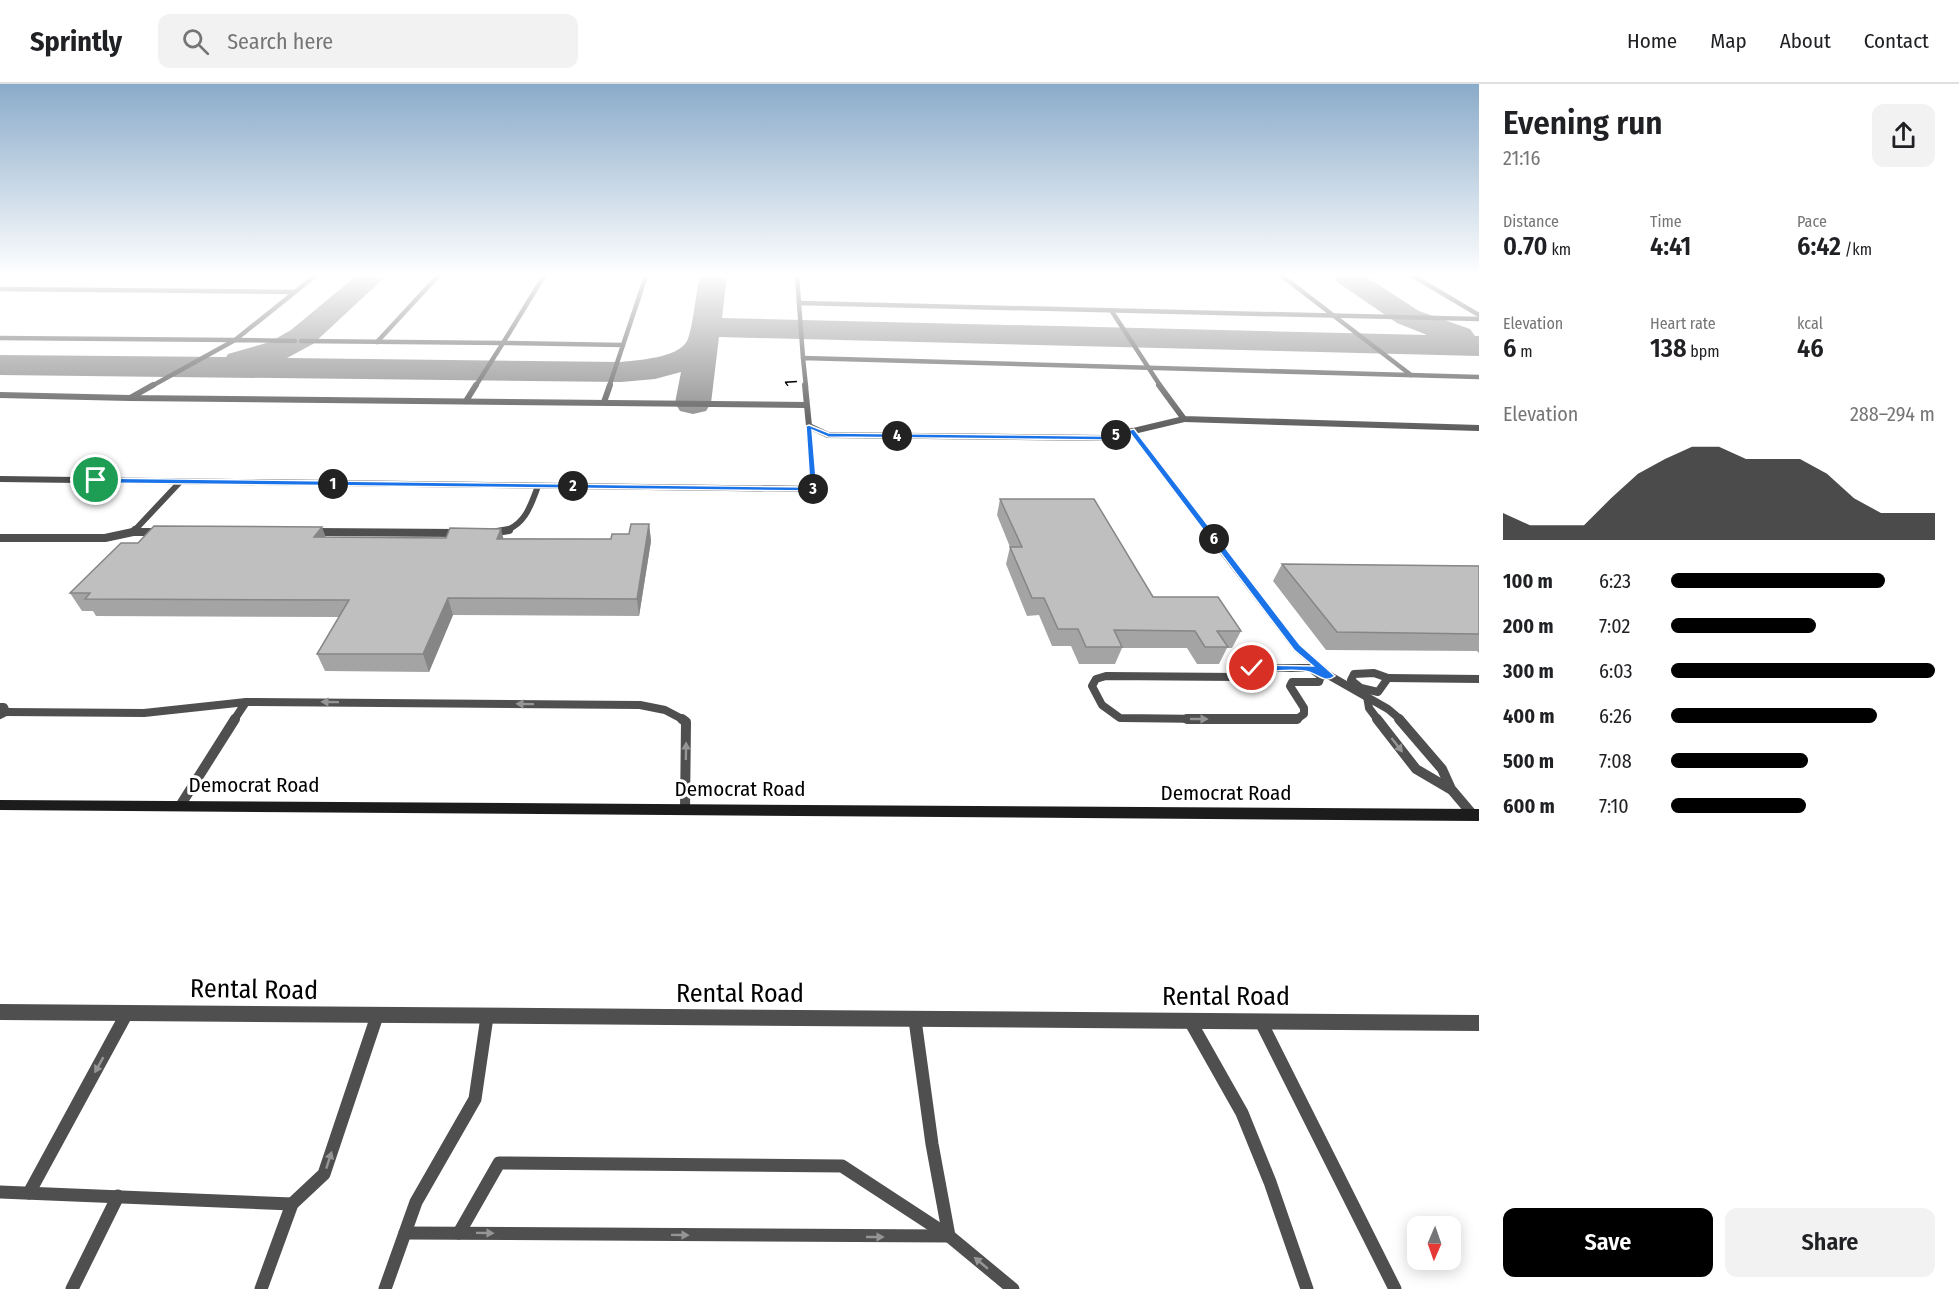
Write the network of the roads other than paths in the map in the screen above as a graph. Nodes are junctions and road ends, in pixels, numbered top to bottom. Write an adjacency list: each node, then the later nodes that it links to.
1 (245, 332): 9 (lane)
2 (386, 332): 10 (lane)
3 (510, 332): 11 (lane)
4 (627, 332): 12 (lane)
5 (801, 332): 13 (lane)
6 (1125, 332): 14 (lane)
7 (1355, 332): 15 (lane)
8 (0, 338): 9 (lane)
9 (235, 340): 10 (lane); 18 (lane)
10 (377, 342): 11 (lane)
11 (503, 344): 12 (lane); 19 (lane)
12 (623, 345): 20 (lane)
13 (802, 358): 14 (lane, 1); 21 (lane, 1)
14 (1146, 367): 15 (lane, 1); 22 (lane)
15 (1411, 375): 16 (lane, 1)
16 (1479, 377)
17 (0, 395): 18 (lane)
18 (130, 398): 19 (lane)
19 (466, 401): 20 (lane)
20 (604, 402): 21 (lane)
21 (806, 405): 23 (lane, 1)
22 (1184, 419): 24 (lane); 25 (lane)
23 (809, 426): 25 (lane); 28 (lane, 1)
24 (1479, 428)
25 (1132, 431): 35 (lane)
26 (0, 479): 27 (lane)
27 (180, 482): 28 (lane); 29 (lane)
28 (538, 486): 33 (lane)
29 (133, 532): 30 (lane); 34 (lane)
30 (169, 532)
31 (300, 532): 32 (lane)
32 (467, 533)
33 (479, 533)
34 (0, 538)
35 (1326, 676): 35 (lane, one-way to 35); 38 (lane)
36 (1388, 678): 37 (lane); 38 (lane); 38 (lane)
37 (1479, 678)
38 (1362, 692): 41 (lane); 41 (lane, one-way to 41)
39 (246, 702): 40 (lane); 43 (lane); 44 (lane, one-way to 39)
40 (2, 711)
41 (1451, 789): 45 (lane)
42 (0, 805): 43 (main road, Democrat Road)
43 (180, 806): 44 (main road, Democrat Road)
44 (685, 810): 45 (main road, Democrat Road)
45 (1477, 818)
46 (0, 1012): 47 (street, Rental Road)
47 (127, 1014): 48 (street, Rental Road); 55 (lane, one-way to 55)
48 (377, 1016): 49 (street, Rental Road); 57 (lane, one-way to 48)
49 (488, 1017): 50 (street, Rental Road); 58 (lane)
50 (915, 1020): 51 (street, Rental Road); 60 (lane)
51 (1190, 1021): 52 (street, Rental Road); 65 (lane)
52 (1261, 1022): 53 (street, Rental Road); 66 (lane)
53 (1479, 1023)
54 (0, 1192): 55 (lane)
55 (29, 1193): 56 (lane)
56 (118, 1196): 57 (lane); 61 (lane)
57 (292, 1204): 62 (lane)
58 (405, 1233): 59 (lane); 63 (lane)
59 (459, 1233): 60 (lane, one-way to 60); 60 (lane)
60 (949, 1236): 64 (lane, one-way to 60)
61 (72, 1289)
62 (261, 1289)
63 (385, 1289)
64 (1013, 1289)
65 (1306, 1289)
66 (1395, 1289)

